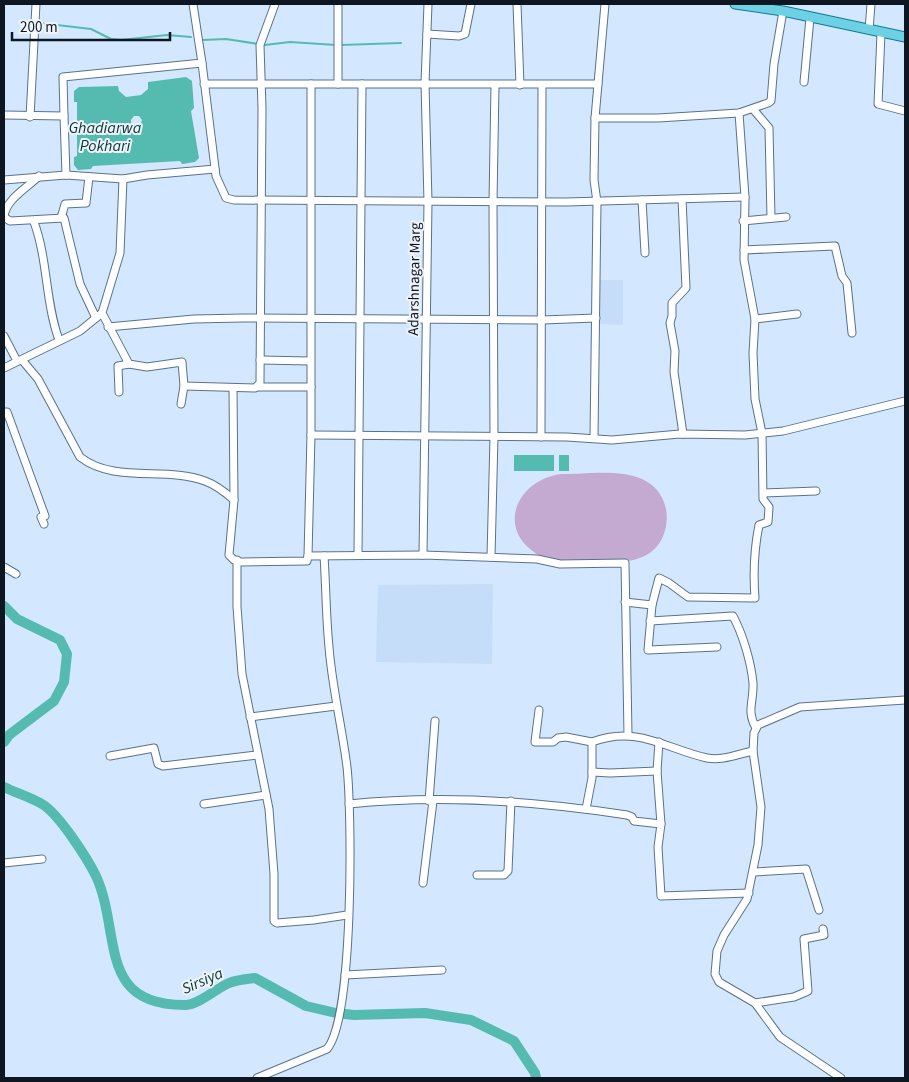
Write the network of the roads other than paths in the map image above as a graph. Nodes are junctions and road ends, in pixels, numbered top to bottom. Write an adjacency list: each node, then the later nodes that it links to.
1 (36, 4): 34 (street)
2 (193, 4): 17 (street)
3 (275, 4): 19 (street)
4 (338, 4): 23 (street)
5 (428, 4): 15 (street, Adarshnagar Marg)
6 (471, 4): 15 (street)
7 (517, 4): 27 (street)
8 (605, 4): 25 (street)
9 (735, 4): 11 (main road)
10 (871, 4): 13 (street)
11 (783, 11): 12 (main road); 29 (street)
12 (810, 18): 13 (main road); 18 (street)
13 (869, 30): 14 (main road)
14 (881, 33): 16 (main road); 30 (street)
15 (427, 34): 20 (street, Adarshnagar Marg)
16 (905, 37)
17 (202, 63): 21 (street); 33 (street)
18 (804, 82)
19 (259, 83): 21 (street); 22 (street); 45 (street)
20 (425, 83): 24 (street); 26 (street); 48 (street, Adarshnagar Marg)
21 (204, 84): 36 (street)
22 (311, 84): 23 (street); 46 (street)
23 (338, 84): 24 (street)
24 (362, 84): 47 (street)
25 (598, 84): 28 (street); 35 (street)
26 (495, 85): 27 (street); 49 (street)
27 (520, 85): 28 (street)
28 (542, 85): 50 (street)
29 (753, 108): 31 (street); 55 (street)
30 (905, 111)
31 (739, 112): 35 (street); 42 (street)
32 (4, 115): 34 (street)
33 (64, 116): 34 (street); 37 (street)
34 (30, 117)
35 (595, 118): 51 (street)
36 (215, 169): 40 (street); 45 (street)
37 (66, 175): 38 (street); 39 (street)
38 (39, 176): 41 (street); 52 (street)
39 (89, 177): 40 (street); 54 (street)
40 (123, 179): 61 (street)
41 (4, 180)
42 (745, 197): 43 (street); 57 (street)
43 (682, 199): 44 (street); 87 (street)
44 (642, 200): 51 (street); 59 (street)
45 (262, 201): 46 (street); 62 (street)
46 (311, 201): 47 (street); 63 (street)
47 (362, 202): 48 (street); 65 (street)
48 (428, 202): 49 (street); 66 (street, Adarshnagar Marg)
49 (493, 202): 50 (street); 68 (street)
50 (543, 202): 51 (street); 69 (street)
51 (596, 202): 64 (street)
52 (4, 217): 56 (street)
53 (786, 217): 55 (street)
54 (61, 218): 56 (street); 61 (street)
55 (770, 218): 57 (street)
56 (36, 220): 73 (street)
57 (743, 221): 58 (street)
58 (744, 250): 67 (street); 71 (street)
59 (644, 253)
60 (797, 314): 67 (street)
61 (99, 316): 70 (street); 73 (street)
62 (260, 318): 63 (street); 70 (street); 74 (street)
63 (311, 318): 65 (street); 75 (street)
64 (596, 318): 69 (street); 94 (street)
65 (360, 319): 66 (street); 90 (street)
66 (427, 319): 68 (street); 91 (street, Adarshnagar Marg)
67 (755, 319): 88 (street)
68 (493, 320): 69 (street); 92 (street)
69 (542, 320): 93 (street)
70 (108, 327): 77 (street)
71 (852, 334)
72 (4, 336): 76 (street)
73 (59, 340): 76 (street)
74 (260, 360): 75 (street); 80 (street)
75 (310, 360): 81 (street)
76 (20, 361): 78 (street); 97 (street)
77 (129, 364): 79 (street); 83 (street)
78 (4, 368)
79 (184, 386): 82 (street); 85 (street)
80 (258, 387): 81 (street); 82 (street)
81 (311, 387): 89 (street)
82 (233, 388): 97 (street)
83 (119, 392)
84 (905, 401): 88 (street)
85 (181, 404)
86 (4, 412): 98 (street)
87 (683, 434): 88 (street); 94 (street)
88 (762, 434): 96 (street)
89 (311, 435): 90 (street); 101 (street)
90 (360, 436): 91 (street); 99 (street)
91 (425, 437): 92 (street); 100 (street, Adarshnagar Marg)
92 (494, 437): 93 (street); 103 (street)
93 (541, 437): 94 (street)
94 (594, 438)
95 (816, 490): 96 (street)
96 (764, 493): 108 (street)
97 (234, 500): 104 (street)
98 (44, 524)
99 (358, 555): 100 (street); 102 (street)
100 (424, 555): 103 (street)
101 (308, 556): 102 (street); 104 (street)
102 (324, 556): 112 (street)
103 (491, 557): 107 (street)
104 (237, 560): 114 (street)
105 (4, 566): 106 (street)
106 (16, 574)
107 (625, 602): 108 (street); 117 (street)
108 (652, 605): 109 (street)
109 (650, 620): 110 (street); 116 (street)
110 (717, 647)
111 (905, 700): 116 (street)
112 (336, 706): 114 (street); 129 (street)
113 (539, 710): 118 (street)
114 (250, 717): 121 (street)
115 (435, 721): 126 (street)
116 (756, 728): 120 (street)
117 (628, 735): 118 (street); 119 (street)
118 (592, 742): 124 (street)
119 (659, 742): 120 (street); 123 (street)
120 (753, 751): 134 (street)
121 (257, 755): 122 (street); 125 (street)
122 (110, 756)
123 (657, 771): 124 (street); 131 (street)
124 (592, 772): 130 (street)
125 (266, 795): 128 (street); 139 (street)
126 (431, 801): 127 (street); 129 (street); 136 (street)
127 (511, 801): 130 (street); 135 (street)
128 (204, 804)
129 (349, 804): 139 (street)
130 (586, 809): 131 (street)
131 (661, 824): 137 (street)
132 (42, 859): 133 (street)
133 (4, 863)
134 (754, 872): 137 (street); 138 (street)
135 (477, 874)
136 (423, 883)
137 (749, 893): 143 (street)
138 (819, 910)
139 (347, 915): 142 (street)
140 (822, 929): 143 (street)
141 (442, 970): 142 (street)
142 (345, 975): 144 (street)
143 (755, 1003): 145 (street)
144 (257, 1078)
145 (841, 1078)

